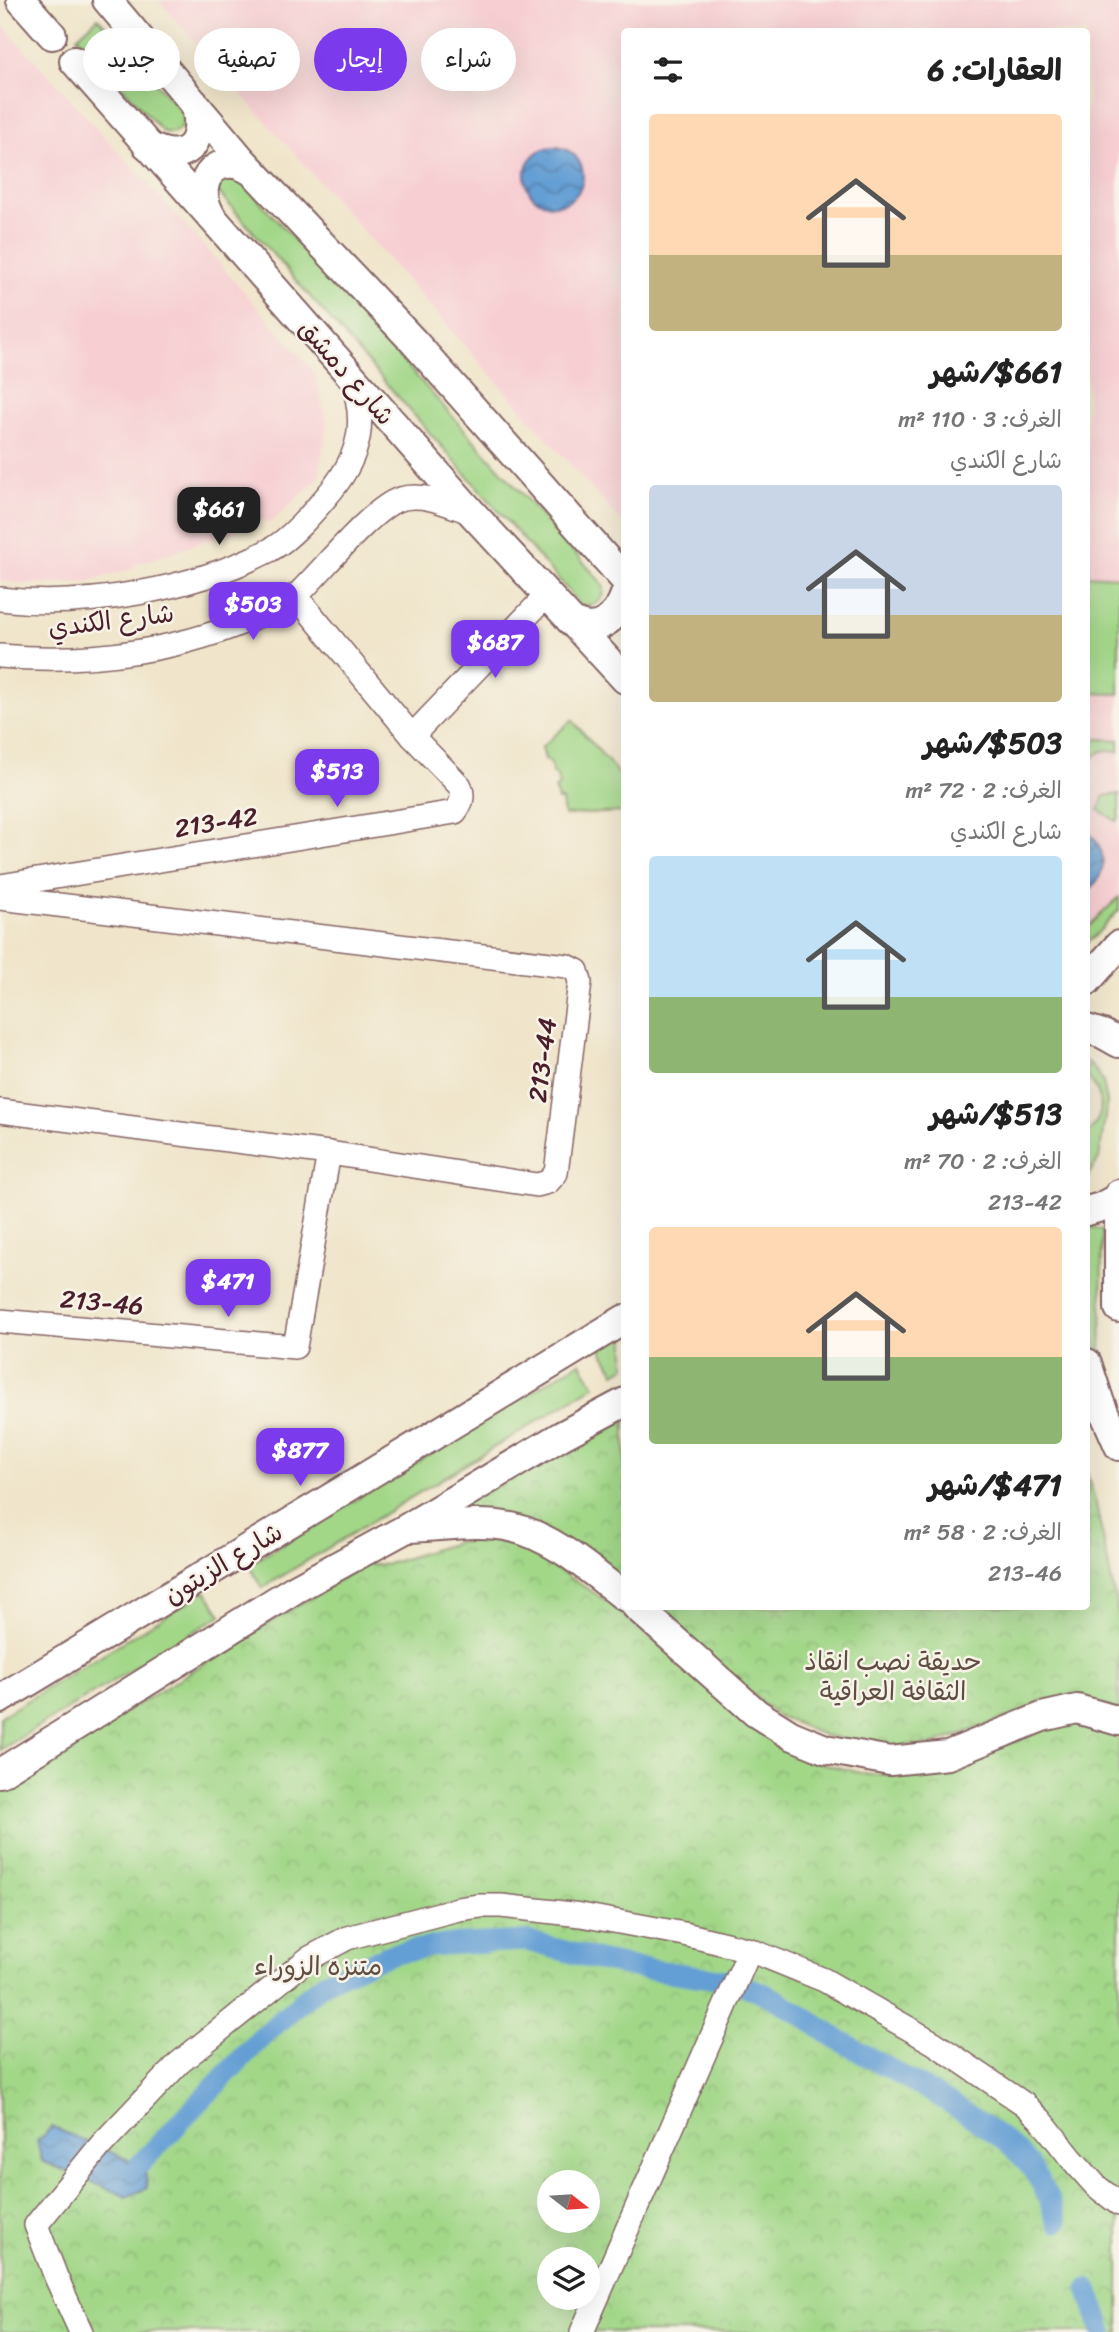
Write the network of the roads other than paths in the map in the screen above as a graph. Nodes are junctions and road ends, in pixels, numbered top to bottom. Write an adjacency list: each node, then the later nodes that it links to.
1 (21, 0): 3 (main road)
2 (107, 0): 5 (main road)
3 (52, 35)
4 (74, 61): 6 (main road, شارع دمشق)
5 (195, 104): 6 (main road); 7 (main road)
6 (147, 145): 8 (main road, شارع دمشق)
7 (255, 174): 8 (main road); 11 (main road)
8 (214, 221): 9 (main road, شارع دمشق)
9 (351, 377): 10 (main road, شارع دمشق); 14 (street, شارع الكندي)
10 (472, 513): 12 (main road, شارع دمشق); 13 (street, شارع الكندي)
11 (621, 575)
12 (547, 595): 16 (main road, شارع دمشق); 19 (street)
13 (296, 596): 17 (street, شارع الكندي); 19 (street, 213-42)
14 (0, 599)
15 (621, 607): 16 (main road)
16 (570, 620): 18 (main road, شارع دمشق)
17 (0, 656)
18 (621, 675)
19 (412, 736): 20 (street, 213-42)
20 (0, 886)
21 (0, 898): 27 (street, 213-44)
22 (1119, 945): 23 (main road)
23 (1091, 972)
24 (1090, 1030): 25 (main road)
25 (1119, 1043)
26 (0, 1111): 27 (street, 213-44)
27 (329, 1153): 31 (street, 213-46)
28 (1119, 1196): 29 (main road); 30 (main road)
29 (1090, 1210)
30 (1119, 1308)
31 (0, 1321)
32 (621, 1321): 39 (main road, شارع الزيتون)
33 (1090, 1372): 35 (main road)
34 (621, 1404): 36 (main road)
35 (1119, 1446)
36 (407, 1528): 37 (main road); 41 (main road)
37 (621, 1594)
38 (640, 1610): 40 (main road)
39 (0, 1699)
40 (1119, 1721)
41 (0, 1773)
42 (750, 1950): 43 (street); 44 (street); 45 (street)
43 (1119, 2204)
44 (81, 2332)
45 (582, 2332)

